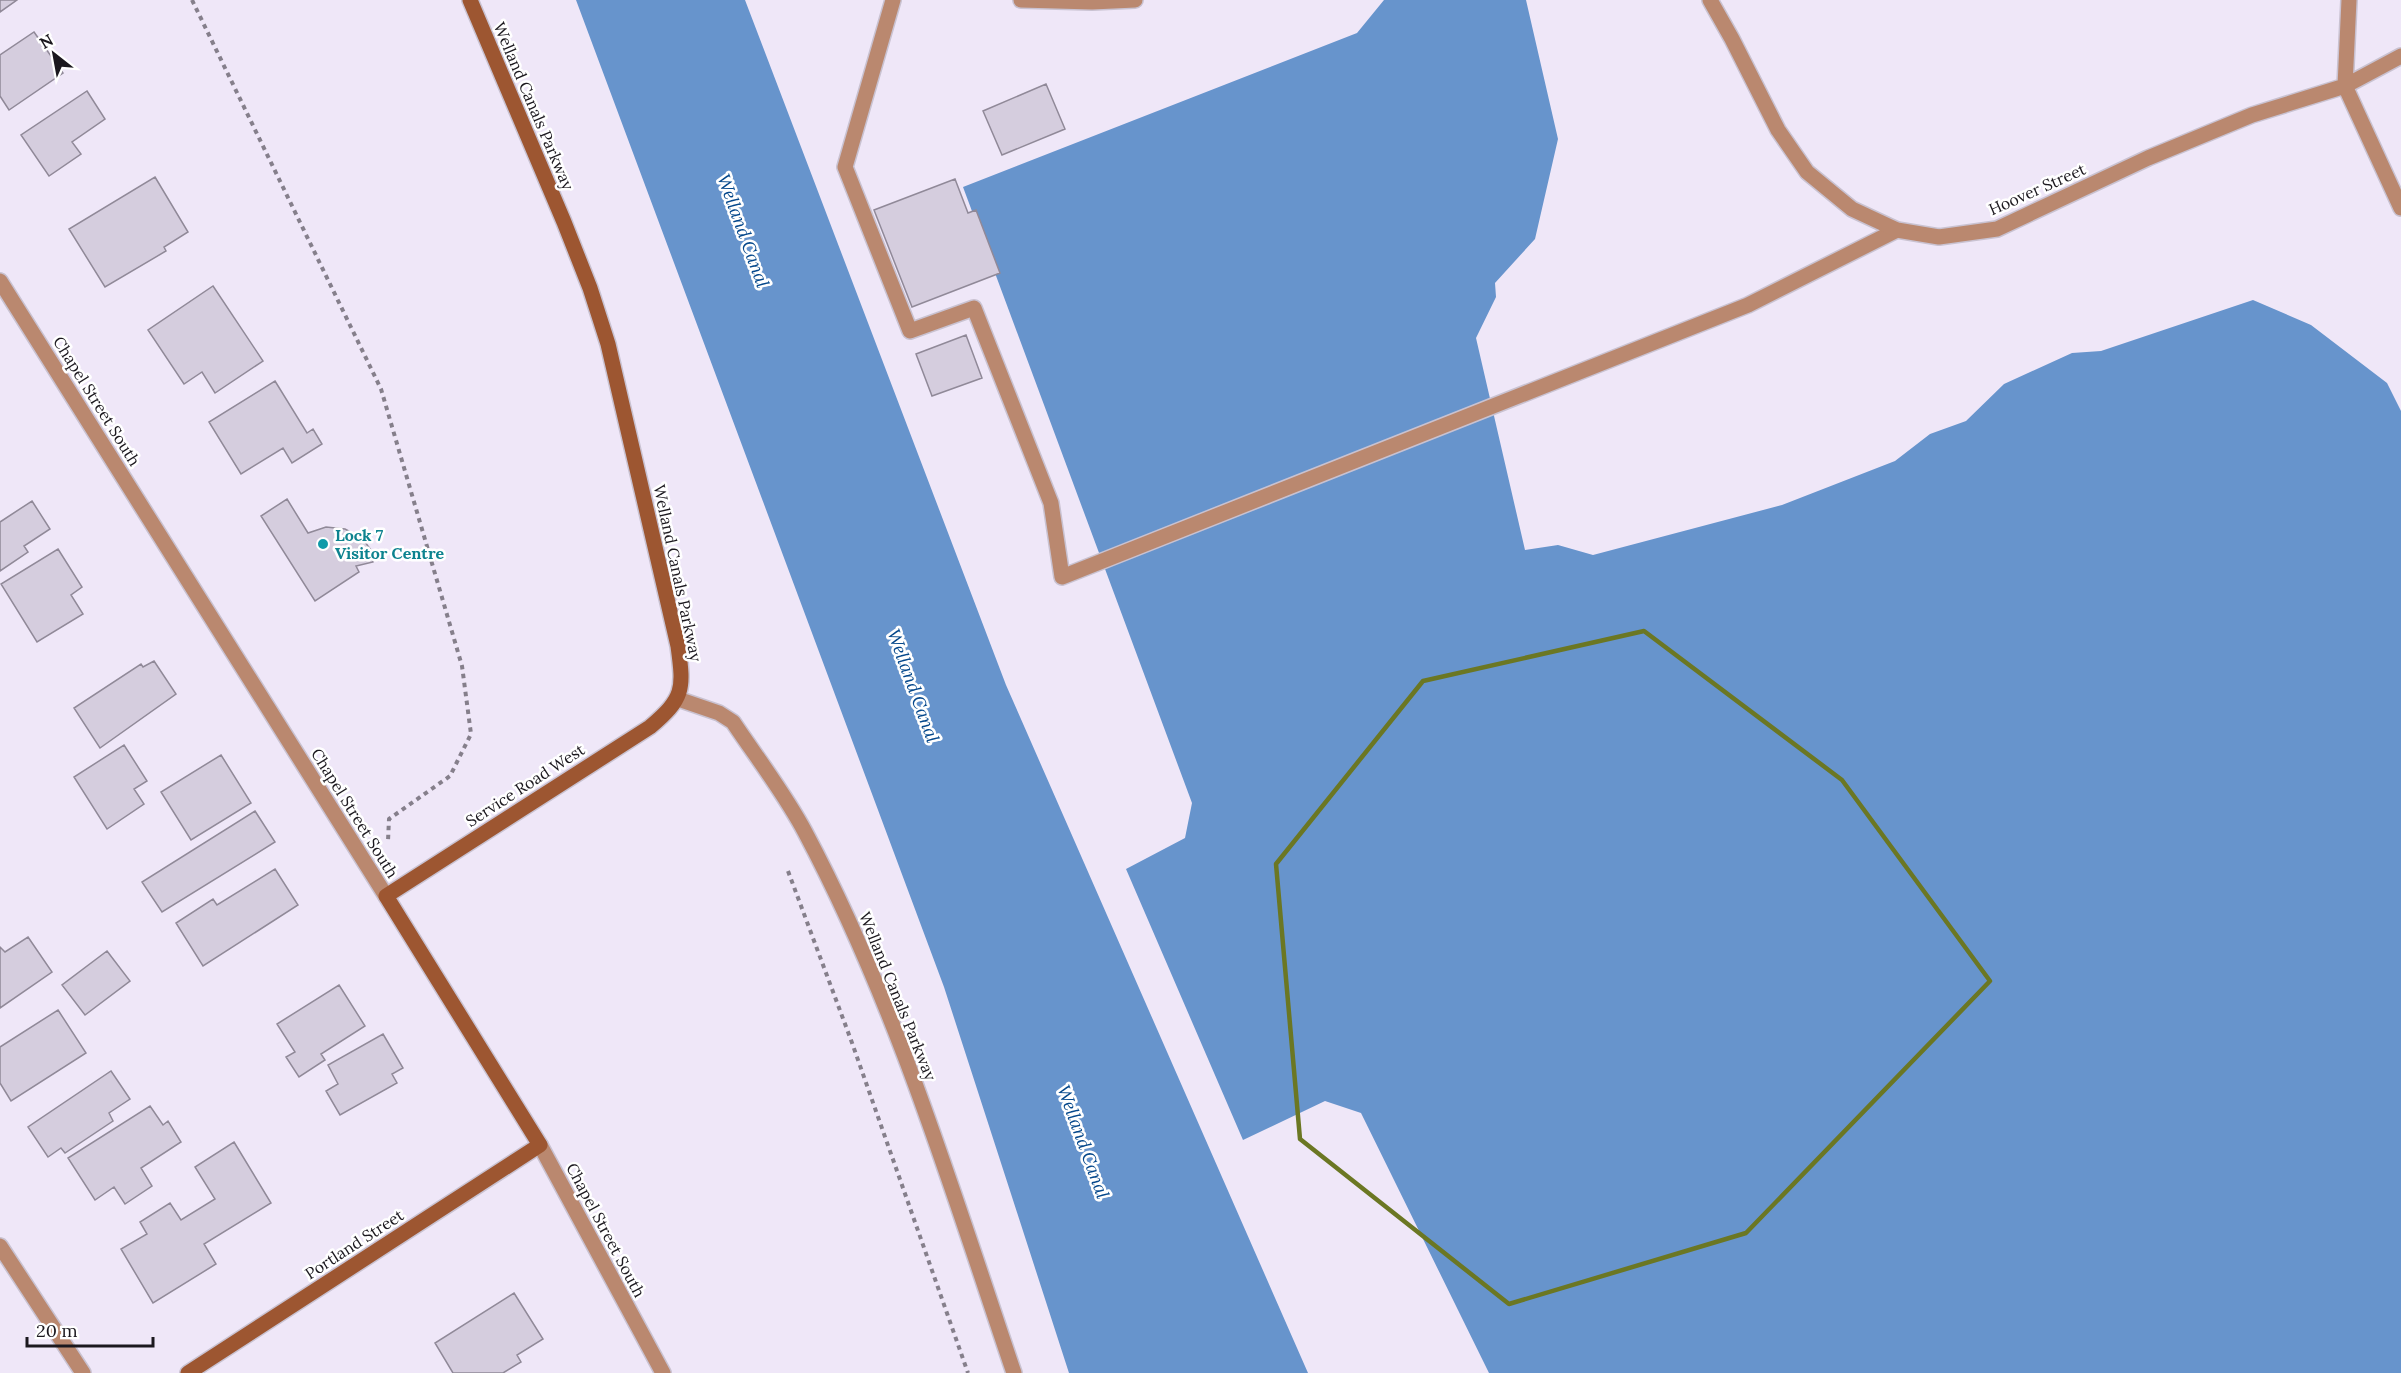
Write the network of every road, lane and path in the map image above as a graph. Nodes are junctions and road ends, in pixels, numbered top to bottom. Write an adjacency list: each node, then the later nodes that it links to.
1 (192, 0): 15 (path)
2 (470, 0): 13 (street, Welland Canals Parkway)
3 (893, 0): 11 (street)
4 (1021, 0): 5 (street)
5 (1135, 0)
6 (1710, 0): 11 (street, Hoover Street)
7 (2349, 0): 9 (street)
8 (2401, 56): 9 (street, Hoover Street)
9 (2345, 86): 10 (street); 11 (street, Hoover Street)
10 (2401, 207)
11 (1897, 230)
12 (0, 281): 15 (street, Chapel Street South)
13 (678, 699): 15 (street, Service Road West); 22 (street, Welland Canals Parkway)
14 (786, 863): 21 (path)
15 (386, 896): 16 (street, Chapel Street South)
16 (540, 1145): 19 (street, Portland Street); 20 (street, Chapel Street South)
17 (0, 1246): 18 (street)
18 (83, 1373)
19 (188, 1373)
20 (663, 1373)
21 (968, 1373)
22 (1014, 1373)

